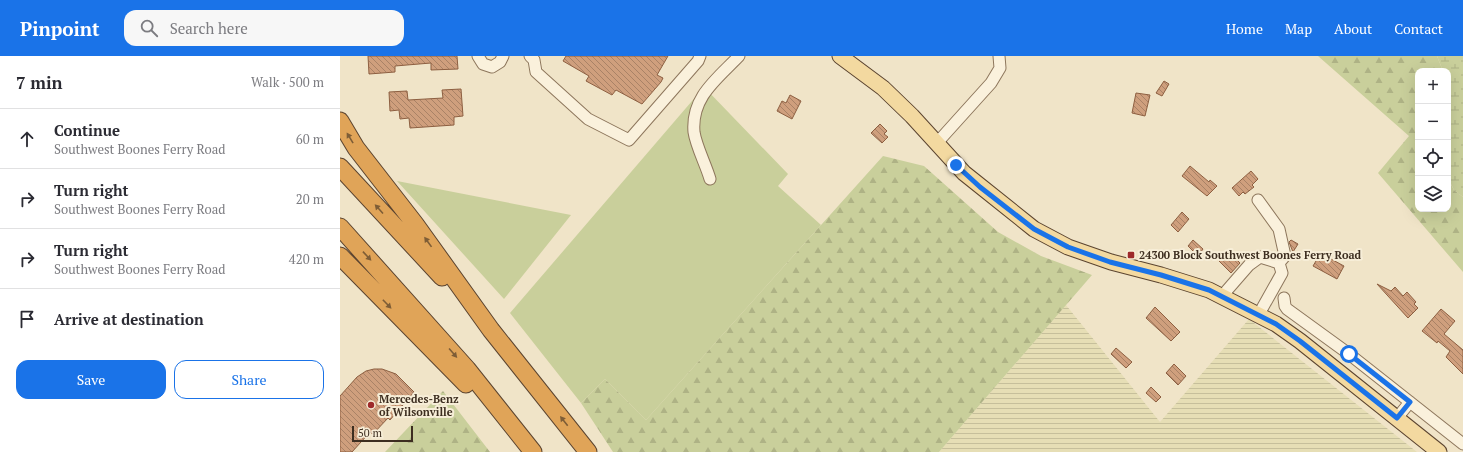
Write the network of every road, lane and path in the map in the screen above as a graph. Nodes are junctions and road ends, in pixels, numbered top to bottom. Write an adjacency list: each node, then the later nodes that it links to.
1 (478, 56): 2 (street)
2 (503, 56)
3 (700, 56): 7 (street)
4 (739, 56): 11 (street)
5 (840, 56): 9 (main road)
6 (999, 56): 9 (street)
7 (533, 57)
8 (340, 121): 19 (highway, one-way to 8)
9 (936, 144): 16 (main road)
10 (340, 167): 19 (highway, one-way to 10)
11 (710, 179)
12 (1258, 200): 15 (street)
13 (340, 227): 23 (highway, one-way to 23)
14 (340, 256): 23 (highway, one-way to 23)
15 (1279, 263): 16 (street); 18 (street)
16 (1222, 296): 18 (main road)
17 (1284, 298): 20 (street)
18 (1258, 314): 21 (main road)
19 (491, 330): 24 (highway, one-way to 19)
20 (1410, 402): 21 (street); 22 (street)
21 (1397, 418): 25 (main road)
22 (1463, 444)
23 (529, 447)
24 (588, 452)
25 (1439, 452)

